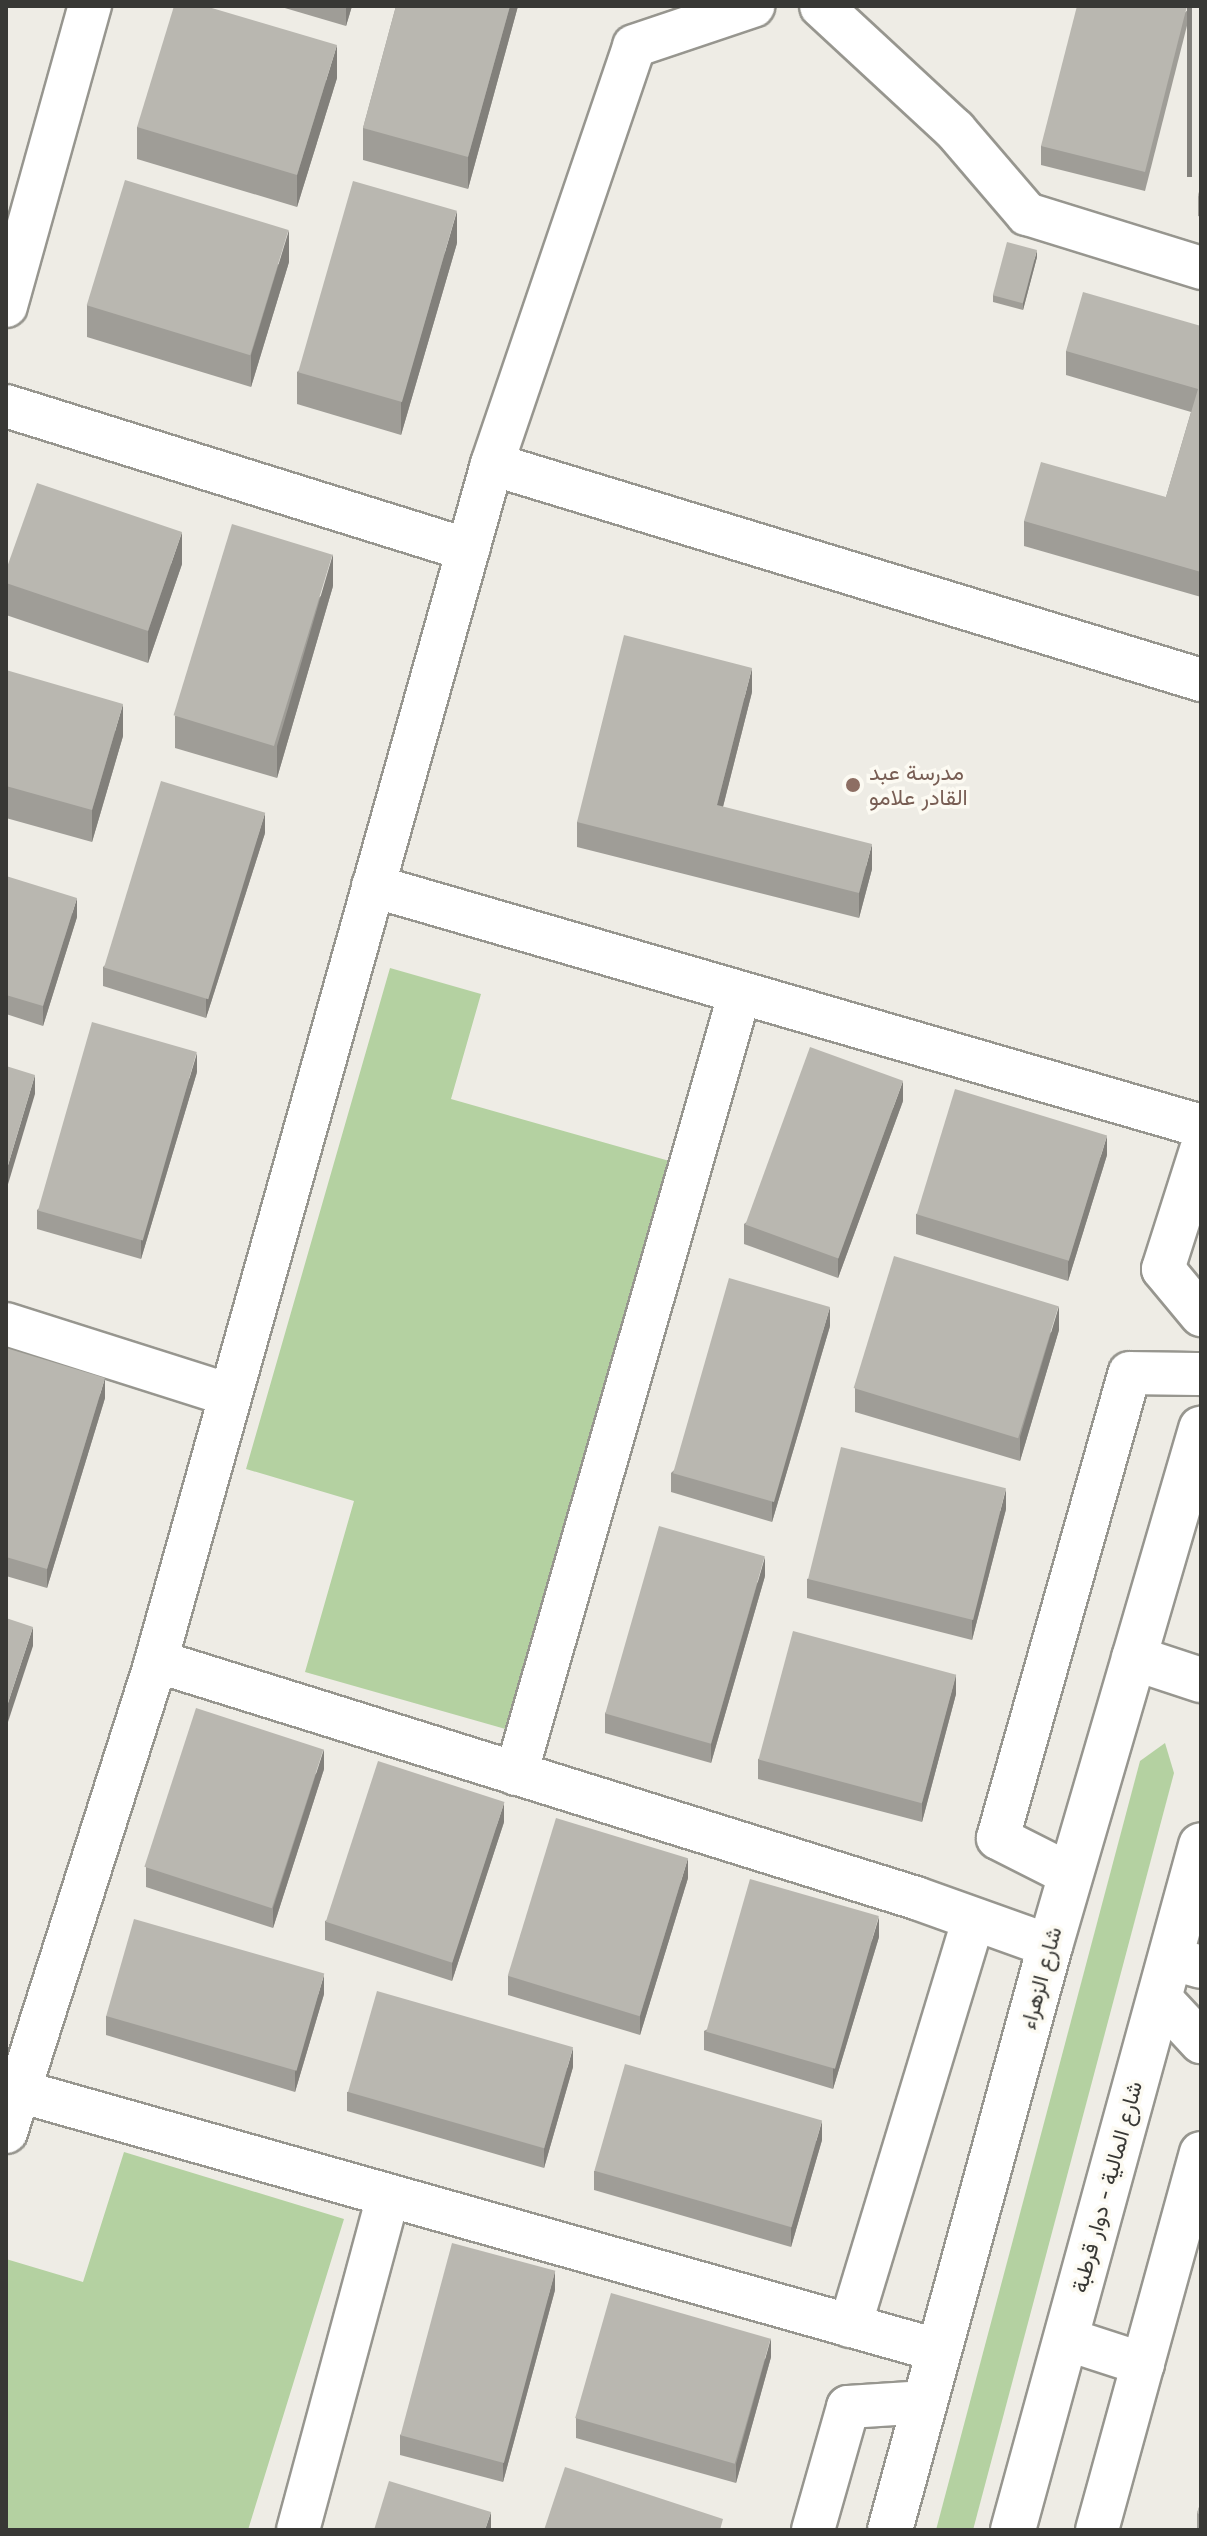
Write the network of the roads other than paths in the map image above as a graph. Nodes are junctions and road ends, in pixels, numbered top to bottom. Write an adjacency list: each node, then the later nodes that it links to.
1 (90, 6): 5 (street)
2 (753, 6): 7 (street)
3 (821, 6): 4 (street)
4 (1201, 268)
5 (6, 306)
6 (6, 406): 8 (street)
7 (492, 464): 8 (street); 9 (street)
8 (468, 550): 10 (street)
9 (1201, 680)
10 (373, 886): 11 (street); 17 (street)
11 (739, 996): 12 (street); 22 (street)
12 (1201, 1126)
13 (1201, 1150): 14 (street)
14 (1201, 1315)
15 (6, 1324): 17 (street)
16 (1201, 1374): 24 (street)
17 (230, 1395): 20 (street)
18 (1201, 1429): 19 (main road, شارع الزهراء)
19 (1134, 1658): 21 (main road); 24 (main road, شارع الزهراء)
20 (156, 1661): 22 (street); 29 (street)
21 (1201, 1680)
22 (516, 1774): 25 (street)
23 (1201, 1845): 27 (main road, شارع المالية - دوار قرطبة)
24 (1071, 1875): 26 (main road, شارع الزهراء)
25 (974, 1919): 26 (street); 33 (street)
26 (1050, 1946): 35 (main road, شارع الزهراء)
27 (1182, 1955): 28 (street); 34 (main road, شارع المالية - دوار قرطبة)
28 (1201, 2042)
29 (19, 2091): 30 (street); 32 (street)
30 (6, 2132)
31 (1201, 2153): 36 (street)
32 (388, 2196): 33 (street); 38 (street)
33 (850, 2326): 35 (street)
34 (1066, 2339): 36 (street); 41 (main road, شارع المالية - دوار قرطبة)
35 (940, 2351): 37 (main road, شارع الزهراء)
36 (1143, 2364): 42 (street)
37 (926, 2402): 39 (street); 40 (main road, شارع الزهراء)
38 (298, 2530)
39 (813, 2530)
40 (890, 2530)
41 (1013, 2530)
42 (1097, 2530)

